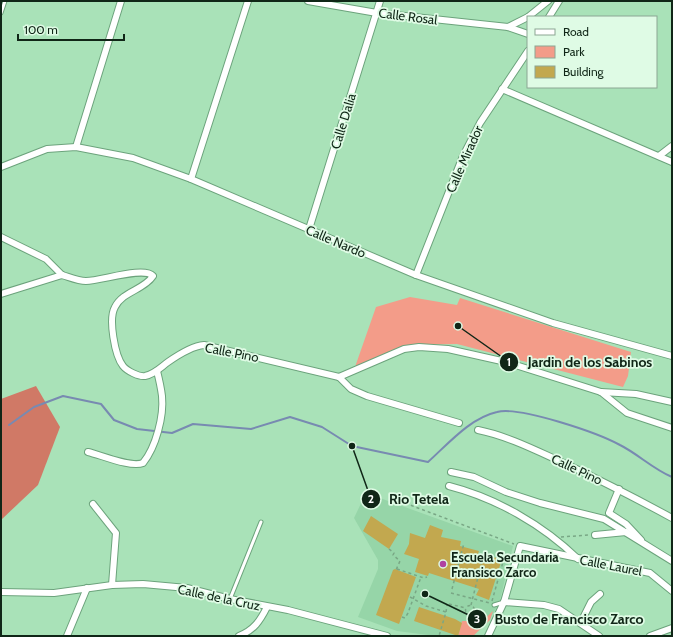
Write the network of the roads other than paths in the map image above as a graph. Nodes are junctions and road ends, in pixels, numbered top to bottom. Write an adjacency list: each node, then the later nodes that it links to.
1 (5, 1): 8 (lane)
2 (121, 1): 18 (street)
3 (248, 1): 22 (street)
4 (308, 1): 9 (street, Calle Rosal)
5 (380, 1): 9 (street, Calle Dalia)
6 (548, 1): 10 (street)
7 (559, 1): 11 (street)
8 (1, 13)
9 (377, 13): 13 (street, Calle Rosal); 23 (street, Calle Dalia)
10 (529, 16)
11 (550, 16)
12 (527, 18): 13 (street)
13 (508, 27): 14 (street, Calle Rosal)
14 (527, 34)
15 (527, 52): 16 (street, Calle Mirador)
16 (502, 89): 19 (street); 25 (street, Calle Mirador)
17 (672, 146): 19 (street)
18 (76, 147): 21 (street, Calle Nardo); 22 (street, Calle Nardo)
19 (659, 156): 20 (street)
20 (672, 162)
21 (1, 167)
22 (191, 179): 23 (street, Calle Nardo)
23 (309, 230): 25 (street, Calle Nardo)
24 (1, 237): 26 (street)
25 (416, 274): 28 (street, Calle Nardo)
26 (62, 275): 27 (street); 29 (street, Calle Pino)
27 (1, 294)
28 (672, 356)
29 (157, 371): 30 (street, Calle Pino); 36 (street)
30 (339, 377): 31 (street); 33 (street)
31 (601, 392): 32 (street); 34 (street)
32 (672, 402)
33 (460, 423)
34 (672, 428)
35 (478, 430): 39 (street, Calle Pino)
36 (88, 452)
37 (451, 472): 43 (street, Calle Laurel)
38 (449, 486): 46 (street)
39 (619, 489): 41 (street, Calle Pino); 45 (street)
40 (93, 504): 48 (street)
41 (672, 518)
42 (261, 522): 53 (lane)
43 (626, 532): 44 (street); 45 (street, Calle Laurel)
44 (595, 534)
45 (645, 546): 47 (street, Calle Laurel)
46 (578, 559): 50 (street, Calle Laurel); 54 (street, Calle Laurel)
47 (672, 561)
48 (112, 585): 49 (street, Calle de la Cruz); 53 (street, Calle de la Cruz)
49 (87, 588): 51 (street, Calle de la Cruz); 59 (street)
50 (672, 591)
51 (1, 592)
52 (600, 594): 57 (street)
53 (230, 599): 56 (street, Calle de la Cruz)
54 (504, 602): 55 (lane); 57 (street); 62 (street)
55 (494, 605)
56 (268, 607): 60 (street); 61 (street, Calle de la Cruz)
57 (580, 622): 63 (street)
58 (672, 628): 64 (street)
59 (67, 636)
60 (239, 636)
61 (387, 636)
62 (488, 636)
63 (599, 636)
64 (650, 636)

